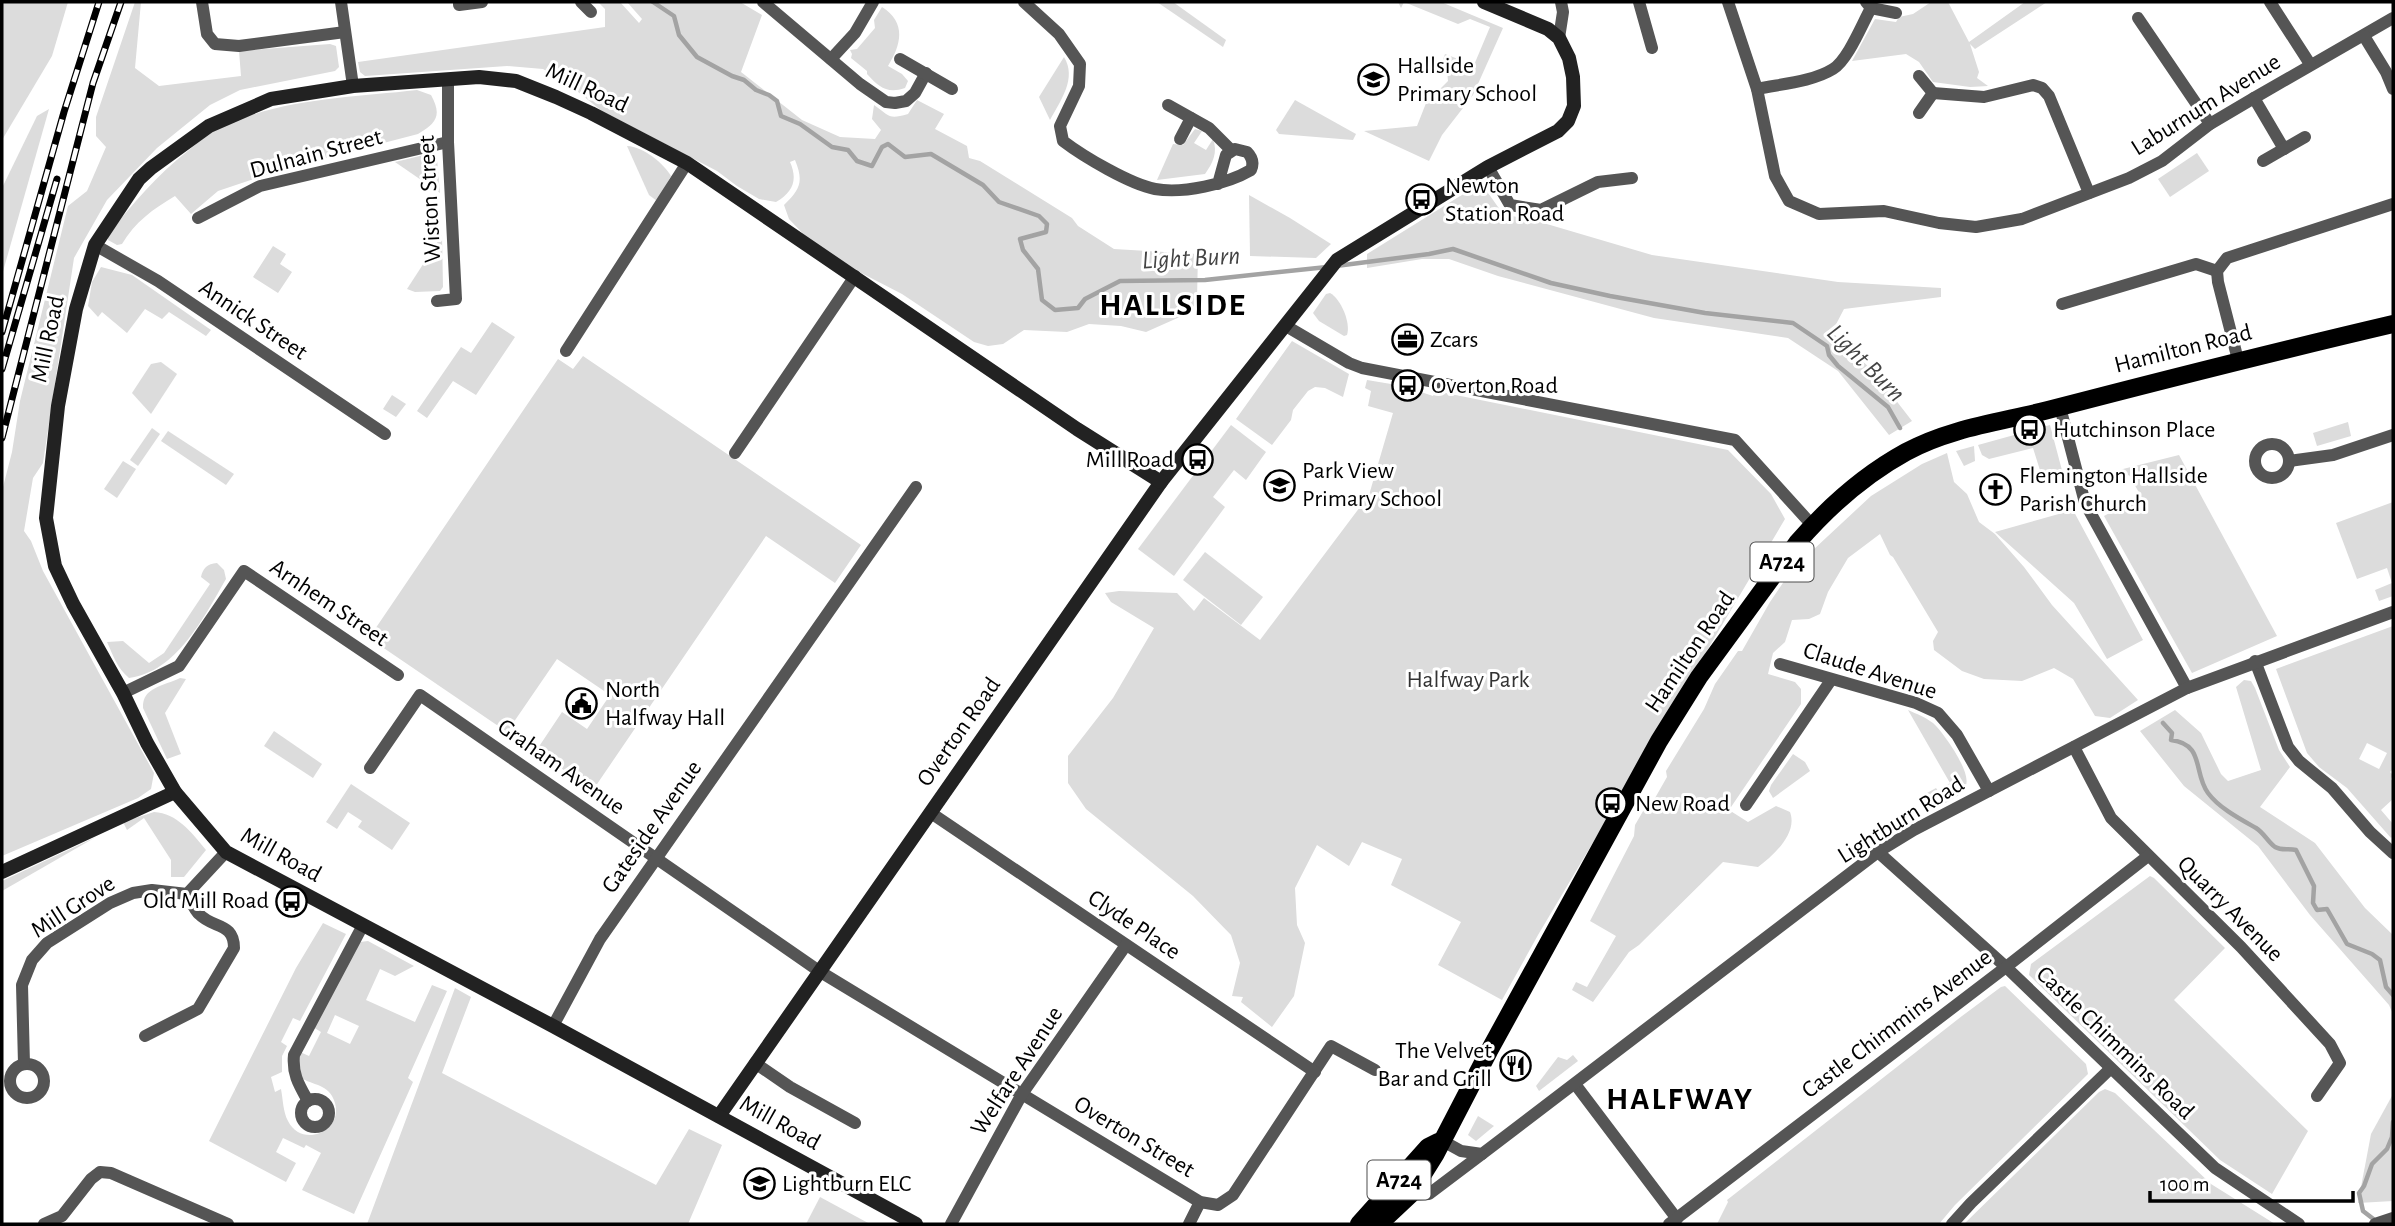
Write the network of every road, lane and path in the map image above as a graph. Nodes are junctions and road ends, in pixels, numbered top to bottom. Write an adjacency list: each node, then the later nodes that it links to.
1 (201, 2): 19 (street)
2 (341, 2): 19 (street)
3 (458, 2): 4 (street)
4 (482, 2)
5 (581, 2): 15 (street)
6 (763, 2): 23 (street)
7 (873, 2): 23 (street)
8 (1024, 2): 48 (street)
9 (1484, 2): 21 (street)
10 (1561, 2): 21 (street, Overton Road)
11 (1639, 2): 22 (street)
12 (1728, 2): 31 (street)
13 (2270, 2): 25 (street)
14 (1868, 5): 16 (street); 31 (street)
15 (591, 12)
16 (1896, 13)
17 (2138, 18): 38 (street)
18 (2393, 18): 20 (street, Laburnum Avenue)
19 (345, 32): 29 (street)
20 (2364, 36): 25 (street, Laburnum Avenue); 32 (street)
21 (1559, 38): 46 (street, Overton Road)
22 (1652, 48)
23 (831, 58): 26 (street)
24 (900, 59): 26 (street)
25 (2310, 65): 34 (street, Laburnum Avenue)
26 (926, 73): 30 (street)
27 (1919, 76): 33 (street)
28 (448, 79): 29 (street, Mill Road); 41 (street, Wiston Street); 45 (street, Mill Road)
29 (353, 86): 52 (street, Mill Road)
30 (953, 89)
31 (1757, 89): 49 (street, Laburnum Avenue)
32 (2393, 89)
33 (1933, 93): 36 (street); 49 (street)
34 (2254, 97): 38 (street, Laburnum Avenue); 42 (street)
35 (1168, 105): 37 (street)
36 (1919, 113)
37 (1191, 118): 40 (street); 43 (street)
38 (2210, 124): 49 (street, Laburnum Avenue)
39 (2305, 137): 42 (street)
40 (1180, 139)
41 (448, 142): 51 (street, Dulnain Street); 55 (street, Wiston Street)
42 (2284, 149): 44 (street)
43 (1231, 150): 48 (street); 48 (street)
44 (2263, 161)
45 (687, 163): 54 (street, Mill Road); 59 (street)
46 (1488, 167): 47 (street); 58 (street, Overton Road)
47 (1632, 178)
48 (1218, 184)
49 (2089, 193)
50 (2393, 204): 53 (street)
51 (198, 218)
52 (95, 245): 62 (street, Annick Street); 75 (street, Mill Road)
53 (2217, 271): 56 (street); 60 (street)
54 (855, 276): 64 (street); 66 (street, Mill Road)
55 (437, 301)
56 (2063, 304)
57 (2393, 324): 60 (main road, Hamilton Road / A724)
58 (1286, 326): 66 (street, Overton Road); 68 (street)
59 (566, 351)
60 (2238, 360): 61 (main road, Hamilton Road / A724)
61 (2060, 407): 68 (main road, Hamilton Road / A724); 74 (street)
62 (385, 434)
63 (2393, 435): 65 (street)
64 (735, 453)
65 (2288, 461)
66 (1161, 482): 81 (street, Overton Road)
67 (916, 487): 86 (street, Gateside Avenue)
68 (1812, 525): 106 (main road, Hamilton Road / A724)
69 (2393, 612): 70 (street, Lightburn Road)
70 (2255, 661): 74 (street, Lightburn Road); 84 (street)
71 (1780, 664): 73 (street, Claude Avenue)
72 (398, 675): 75 (street, Arnhem Street)
73 (1831, 680): 78 (street, Claude Avenue); 80 (street)
74 (2187, 688): 76 (street, Lightburn Road)
75 (123, 693): 79 (street, Mill Road)
76 (2074, 747): 78 (street, Lightburn Road); 85 (street, Quarry Avenue)
77 (370, 768): 86 (street, Graham Avenue)
78 (1989, 791): 83 (street, Lightburn Road)
79 (175, 792): 82 (street, Mill Road); 87 (street)
80 (1746, 805)
81 (931, 813): 90 (street, Clyde Place); 92 (street, Overton Road)
82 (226, 852): 88 (street); 89 (street, Mill Road)
83 (1878, 852): 91 (street, Castle Chimmins Road); 100 (street, Lightburn Road)
84 (2393, 853)
85 (2148, 856): 91 (street, Castle Chimmins Avenue); 102 (street, Quarry Avenue)
86 (656, 858): 92 (street, Graham Avenue); 93 (street, Gateside Avenue)
87 (2, 872)
88 (187, 894): 94 (street); 96 (street, Mill Grove)
89 (363, 925): 93 (street, Mill Road); 103 (street)
90 (1126, 945): 99 (street, Clyde Place); 101 (street, Welfare Avenue)
91 (2006, 967): 97 (street, Castle Chimmins Road); 111 (street, Castle Chimmins Avenue)
92 (819, 971): 95 (street, Overton Road); 101 (street, Overton Street)
93 (553, 1026): 104 (street, Mill Road)
94 (145, 1037)
95 (755, 1063): 104 (street, Overton Road); 105 (street)
96 (24, 1064)
97 (2110, 1069): 119 (street); 120 (street, Castle Chimmins Road)
98 (1375, 1070): 99 (street, Overton Street)
99 (1315, 1072): 109 (street, Overton Street)
100 (1575, 1084): 107 (street, Lightburn Road); 111 (street)
101 (1023, 1094): 109 (street, Overton Street); 115 (street, Welfare Avenue)
102 (2317, 1096)
103 (308, 1101)
104 (719, 1116): 114 (street, Mill Road)
105 (855, 1123)
106 (1441, 1140): 107 (street); 108 (main road, Hamilton Road / A724); 117 (main road, Hamilton Road / A724)
107 (1482, 1154): 108 (street, Lightburn Road)
108 (1410, 1195): 118 (main road, Hamilton Road / A724)
109 (1200, 1202): 116 (street)
110 (2393, 1219): 121 (street)
111 (1673, 1222)
112 (44, 1224): 113 (street)
113 (228, 1224)
114 (916, 1224)
115 (951, 1224)
116 (1189, 1224)
117 (1359, 1224)
118 (1380, 1224)
119 (1952, 1224)
120 (2299, 1224)
121 (2375, 1224)

